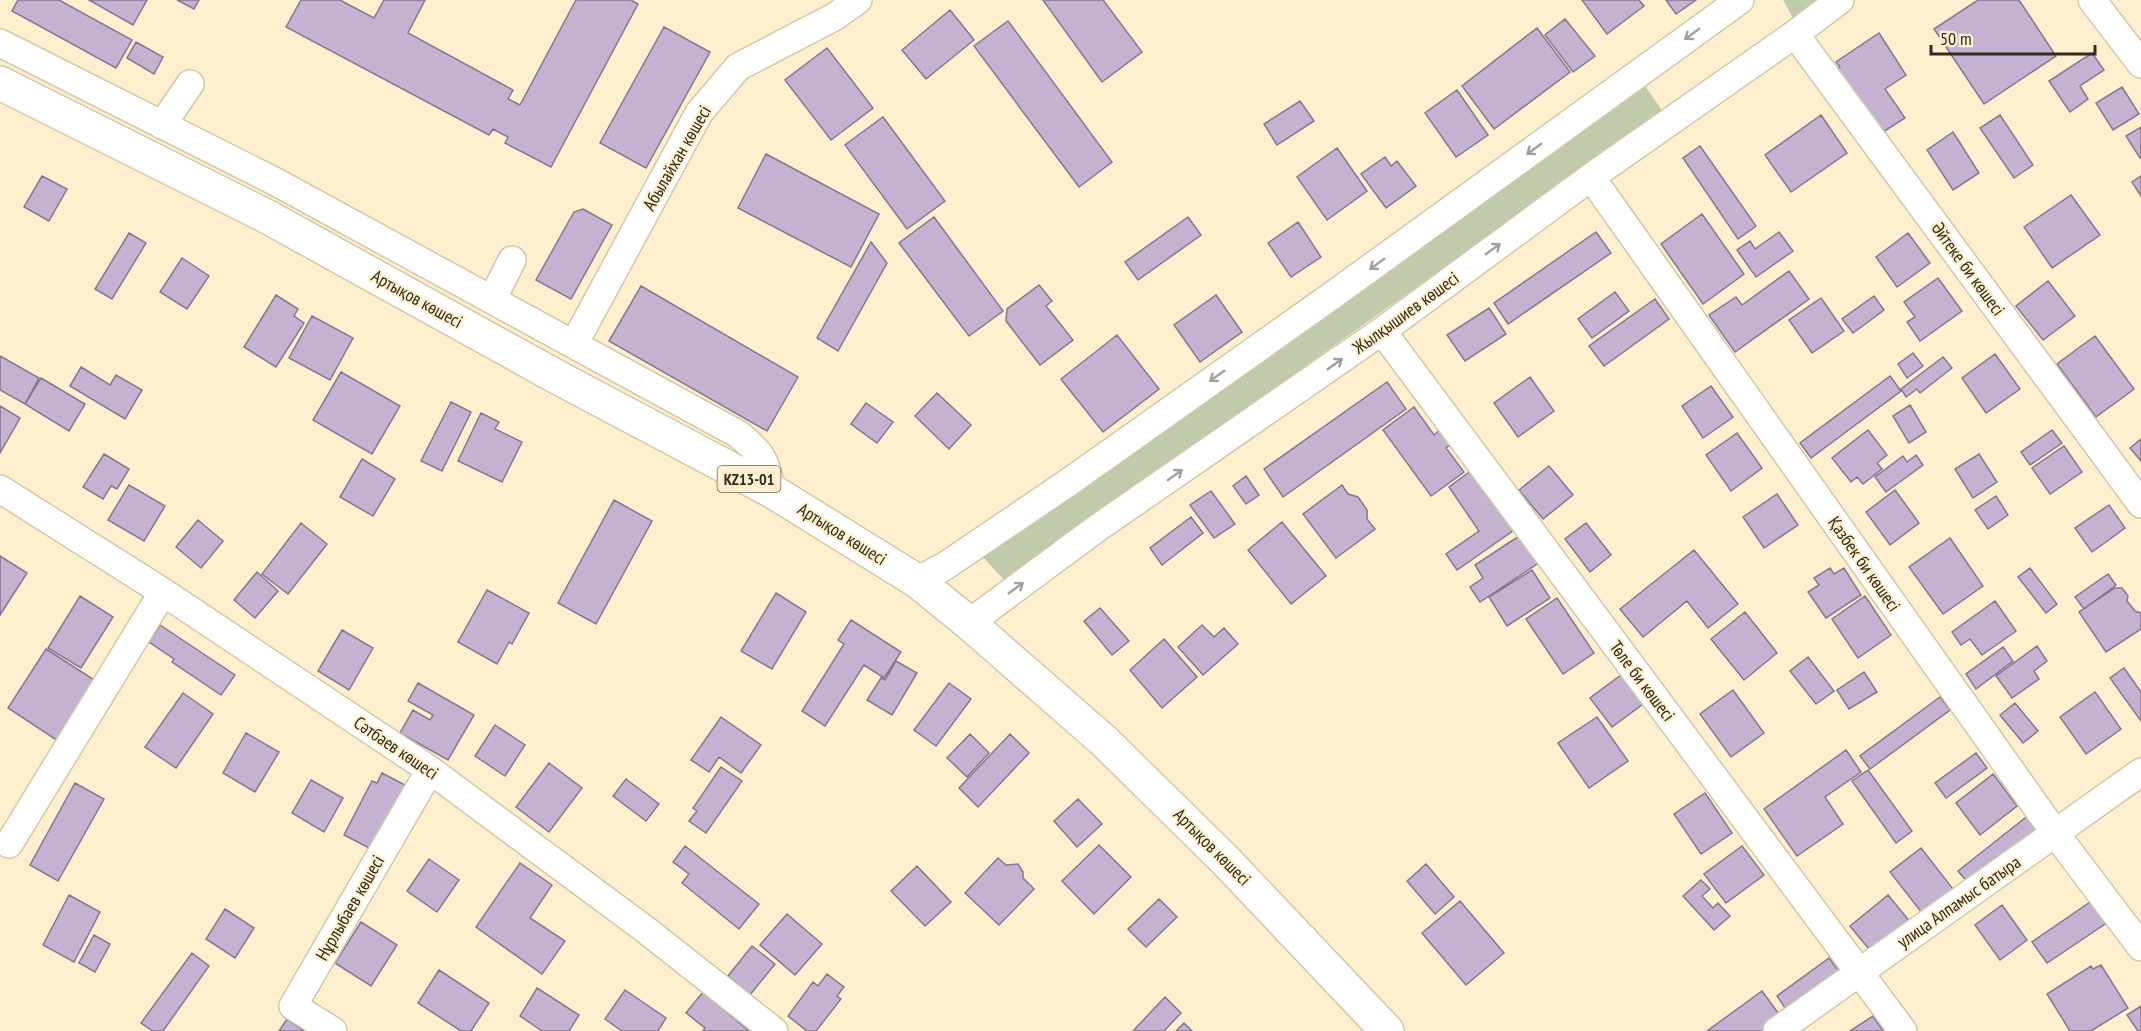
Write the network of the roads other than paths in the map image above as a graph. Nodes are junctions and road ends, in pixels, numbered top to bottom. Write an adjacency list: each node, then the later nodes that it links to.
1 (858, 0): 15 (street, Абылайхан көшесі)
2 (1740, 0): 19 (street, one-way to 19)
3 (1840, 0): 5 (street, Жылқышиев көшесі)
4 (2092, 0): 7 (street)
5 (1795, 34): 11 (street, Жылқышиев көшесі); 18 (street, Әйтеке би көшесі)
6 (0, 43): 10 (street)
7 (2141, 64)
8 (0, 82): 17 (highway, Артықов көшесі / KZ13-01)
9 (190, 84): 10 (street)
10 (162, 125): 13 (street)
11 (1591, 177): 14 (street, Жылқышиев көшесі, one-way to 11); 24 (street, Қазбек би көшесі)
12 (512, 260): 13 (street)
13 (492, 300): 15 (street)
14 (1382, 331): 21 (street, Жылқышиев көшесі, one-way to 14); 27 (street, Төле би көшесі)
15 (574, 344): 17 (street)
16 (0, 489): 20 (street, Сәтбаев көшесі)
17 (772, 491): 19 (highway, Артықов көшесі / KZ13-01)
18 (2141, 504)
19 (916, 580): 21 (highway, Артықов көшесі / KZ13-01)
20 (163, 592): 22 (street, Сәтбаев көшесі); 25 (street)
21 (969, 623): 30 (highway, Артықов көшесі / KZ13-01)
22 (430, 770): 28 (street, Нұрлыбаев көшесі); 29 (street, Сәтбаев көшесі)
23 (2141, 772): 24 (street, улица Алпамыс батыра)
24 (2055, 833): 26 (street, Қазбек би көшесі); 27 (street, улица Алпамыс батыра)
25 (9, 844)
26 (2141, 947)
27 (1859, 973): 31 (street, улица Алпамыс батыра); 32 (street, Төле би көшесі)
28 (333, 1031)
29 (774, 1031)
30 (1387, 1031)
31 (1778, 1031)
32 (1902, 1031)

